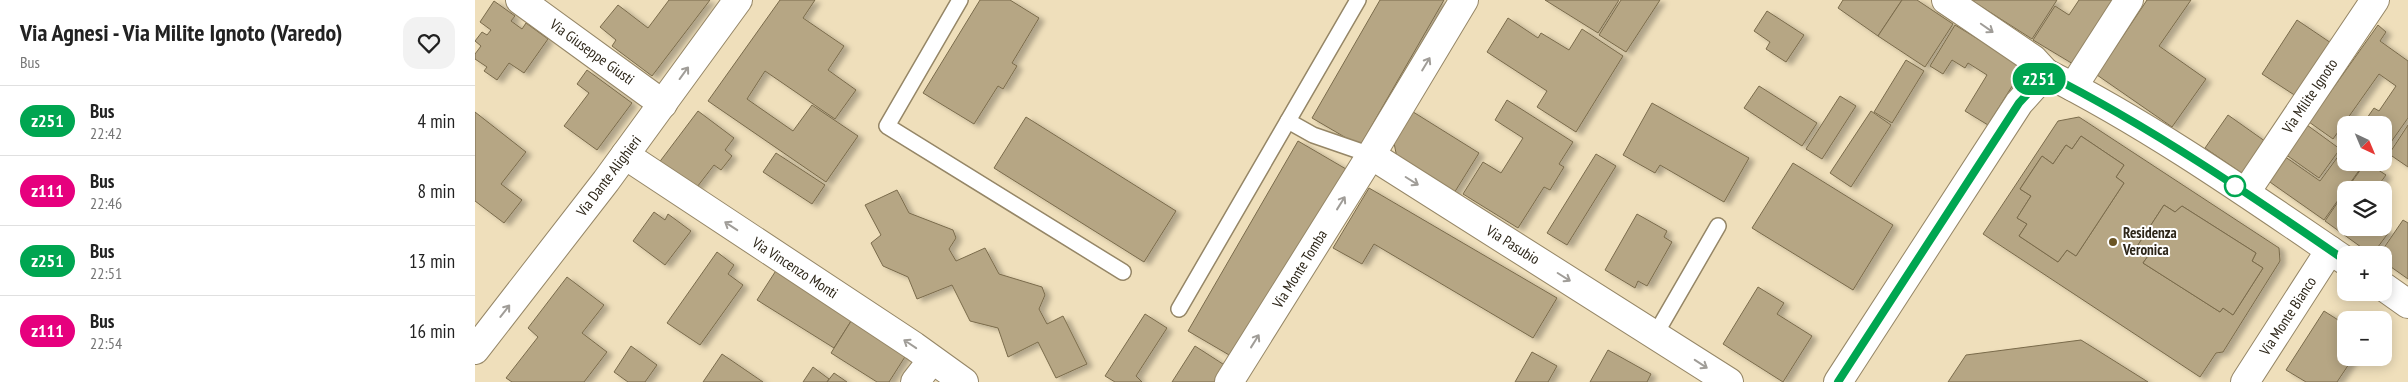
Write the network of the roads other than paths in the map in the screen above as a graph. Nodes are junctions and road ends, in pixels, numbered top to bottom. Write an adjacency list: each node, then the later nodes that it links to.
1 (520, 0): 11 (street, Via Giuseppe Giusti)
2 (738, 0): 11 (street, Via Dante Alighieri, one-way to 2)
3 (960, 0): 19 (lane)
4 (1358, 0): 12 (lane)
5 (1464, 0): 14 (street, Via Monte Tomba, one-way to 5)
6 (1947, 0): 9 (street, one-way to 9)
7 (2129, 0): 10 (street)
8 (2375, 0): 15 (street, Via Milite Ignoto)
9 (2046, 74): 10 (street); 30 (street)
10 (2073, 86): 15 (street)
11 (663, 104): 13 (street, Via Dante Alighieri)
12 (1288, 121): 14 (lane); 22 (lane)
13 (625, 155): 24 (street, Via Dante Alighieri, one-way to 13); 25 (street, Via Vincenzo Monti, one-way to 13)
14 (1371, 155): 23 (street, Via Pasubio, one-way to 23); 28 (street, Via Monte Tomba, one-way to 14)
15 (2246, 192): 17 (street)
16 (1718, 226): 23 (lane)
17 (2337, 255)
18 (2337, 257): 31 (street, Via Monte Bianco)
19 (1123, 272)
20 (2392, 293): 21 (street)
21 (2408, 304)
22 (1179, 309)
23 (1655, 335): 29 (street, Via Pasubio, one-way to 29)
24 (475, 350)
25 (932, 360): 26 (street); 27 (street, Via Vincenzo Monti)
26 (915, 382)
27 (964, 382)
28 (1229, 382)
29 (1729, 382)
30 (1838, 382)
31 (2245, 382)

